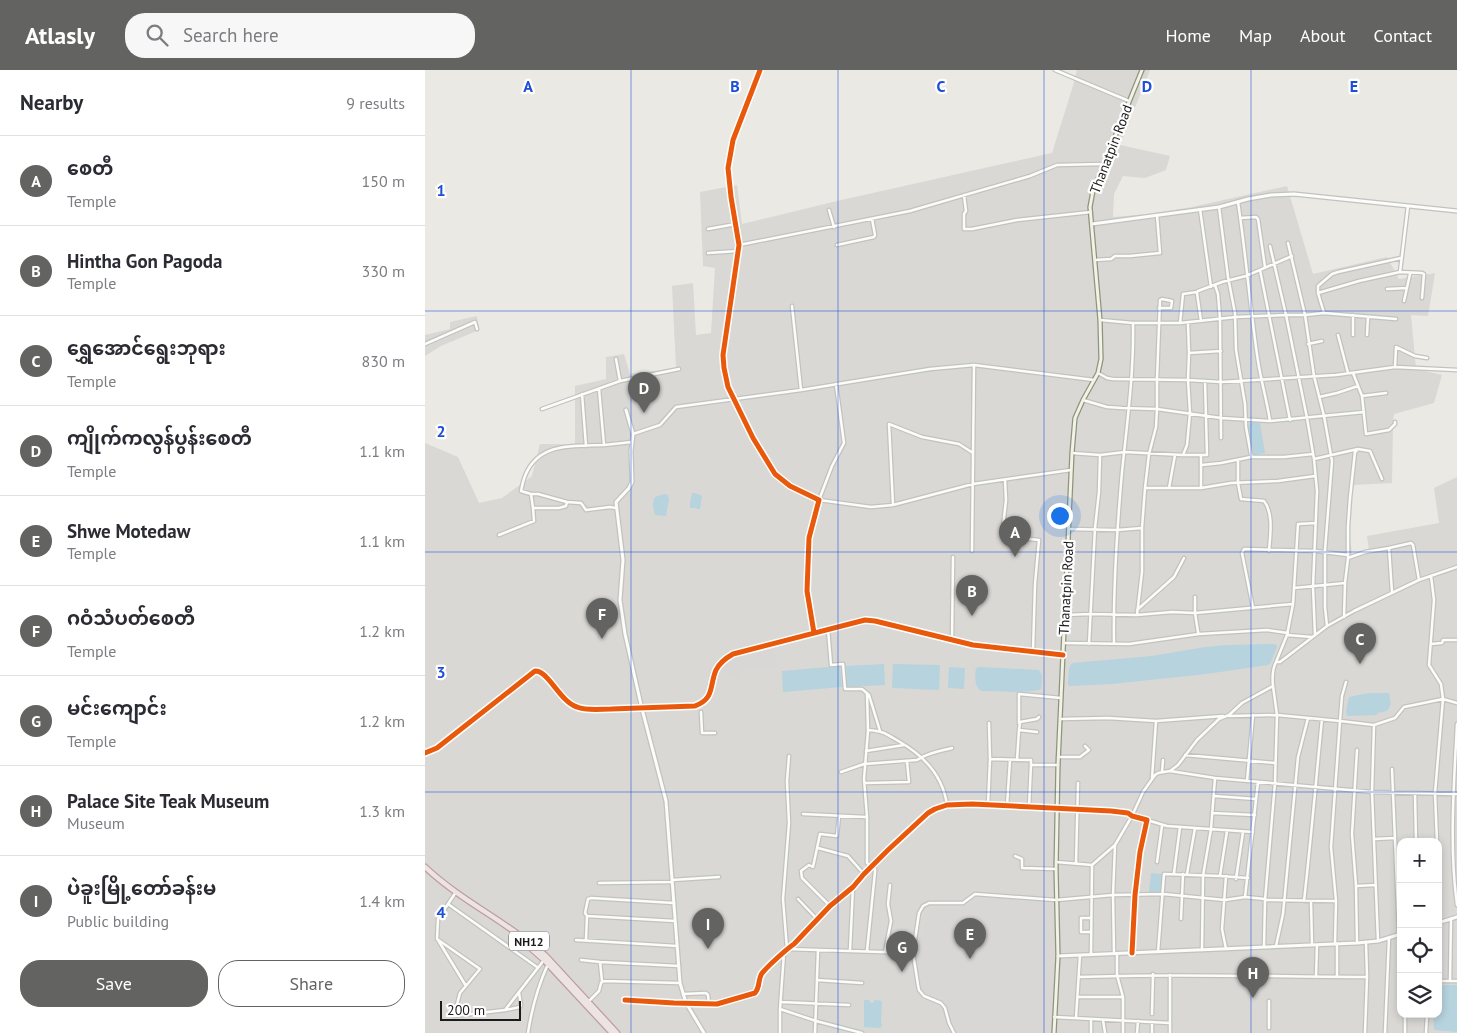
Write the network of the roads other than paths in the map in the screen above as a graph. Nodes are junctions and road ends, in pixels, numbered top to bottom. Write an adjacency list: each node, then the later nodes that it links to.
1 (760, 70): 17 (street)
2 (1055, 70): 4 (street)
3 (1142, 70): 4 (main road, Thanatpin Road)
4 (1129, 100): 5 (main road, Thanatpin Road)
5 (1104, 164): 6 (street); 13 (main road, Thanatpin Road)
6 (964, 195): 13 (street); 15 (street)
7 (1238, 202): 8 (street); 9 (street); 16 (street)
8 (1408, 206): 12 (street); 28 (street)
9 (1219, 207): 10 (street); 36 (street)
10 (1199, 209): 14 (street); 38 (street)
11 (829, 210): 19 (street)
12 (1457, 211)
13 (1091, 212): 18 (main road, Thanatpin Road)
14 (1157, 215): 18 (street); 29 (street)
15 (872, 218): 19 (street); 22 (street)
16 (1240, 218): 31 (street); 35 (street)
17 (736, 224): 20 (street); 23 (street)
18 (1092, 224): 29 (main road, Thanatpin Road)
19 (834, 227): 23 (street)
20 (708, 229)
21 (1288, 243): 27 (street)
22 (837, 245)
23 (739, 246): 25 (street)
24 (1270, 246): 30 (street)
25 (738, 251): 26 (street); 101 (street)
26 (707, 253)
27 (1292, 256): 30 (street); 49 (street)
28 (1401, 258): 33 (street); 42 (street)
29 (1095, 260): 57 (main road, Thanatpin Road)
30 (1275, 263): 31 (street); 48 (street)
31 (1265, 268): 32 (street)
32 (1260, 270): 35 (street); 51 (street)
33 (1400, 272): 34 (street); 42 (street)
34 (1410, 273): 39 (street); 43 (street)
35 (1246, 276): 36 (street); 54 (street)
36 (1229, 280): 37 (street); 53 (street)
37 (1215, 285): 38 (street); 55 (street)
38 (1211, 287): 41 (street)
39 (1407, 288): 40 (street); 44 (street)
40 (1387, 289)
41 (1197, 292): 58 (street); 61 (street)
42 (1318, 292): 47 (street)
43 (1422, 298)
44 (1405, 302)
45 (792, 306): 96 (street)
46 (1159, 308): 46 (street); 60 (street)
47 (1324, 313): 49 (street); 50 (street)
48 (1286, 315): 49 (street); 51 (street); 82 (street)
49 (1305, 315): 69 (street)
50 (1353, 315): 52 (street); 65 (street)
51 (1270, 316): 54 (street); 84 (street)
52 (1368, 316): 56 (street); 66 (street)
53 (1236, 317): 54 (street); 55 (street); 91 (street)
54 (1253, 317): 86 (street)
55 (1221, 319): 58 (street); 70 (street)
56 (1396, 319)
57 (1100, 320): 59 (street); 79 (main road, Thanatpin Road)
58 (1201, 321): 62 (street)
59 (1133, 323): 60 (street); 83 (street)
60 (1159, 323): 61 (street); 85 (street)
61 (1180, 323): 62 (street)
62 (1188, 323): 71 (street)
63 (477, 329): 68 (street)
64 (1337, 335): 80 (street)
65 (1353, 335)
66 (1367, 335)
67 (1322, 341): 69 (street)
68 (425, 344)
69 (1308, 344): 81 (street)
70 (1221, 351): 71 (street); 92 (street)
71 (1189, 353): 88 (street)
72 (616, 358): 89 (street)
73 (1427, 358): 75 (street)
74 (974, 365): 87 (street); 93 (street); 124 (street)
75 (1395, 366): 77 (street); 78 (street)
76 (679, 369): 89 (street)
77 (1457, 370)
78 (1353, 372): 80 (street); 94 (street)
79 (1098, 373): 83 (street); 87 (main road, Thanatpin Road)
80 (1348, 373): 81 (street)
81 (1314, 376): 82 (street); 100 (street)
82 (1298, 377): 84 (street); 112 (street)
83 (1130, 378): 85 (street); 104 (street)
84 (1282, 378): 86 (street); 114 (street)
85 (1157, 379): 88 (street); 106 (street)
86 (1261, 379): 91 (street); 115 (street)
87 (1094, 380): 102 (main road, Thanatpin Road)
88 (1188, 380): 90 (street); 108 (street)
89 (619, 381): 95 (street)
90 (1205, 381): 92 (street); 109 (street)
91 (1241, 381): 92 (street); 113 (street)
92 (1221, 382): 111 (street)
93 (836, 384): 96 (street); 147 (street)
94 (1358, 386): 99 (street); 100 (street)
95 (599, 389): 98 (street); 121 (street)
96 (801, 390): 101 (street)
97 (1386, 393): 99 (street)
98 (582, 394): 103 (street); 120 (street)
99 (1362, 396): 107 (street)
100 (1319, 397): 110 (street)
101 (735, 400): 117 (street); 147 (street)
102 (1083, 400): 104 (street); 125 (main road, Thanatpin Road)
103 (542, 409)
104 (1129, 409): 106 (street); 123 (street)
105 (626, 410): 117 (street)
106 (1157, 410): 108 (street); 126 (street)
107 (1364, 412): 110 (street); 116 (street)
108 (1190, 413): 109 (street); 130 (street)
109 (1206, 416): 111 (street); 131 (street)
110 (1324, 416): 112 (street); 132 (street)
111 (1221, 418): 113 (street); 118 (street)
112 (1307, 418): 114 (street); 127 (street)
113 (1247, 419): 115 (street); 133 (street)
114 (1290, 420): 115 (street)
115 (1270, 421)
116 (1395, 422)
117 (633, 434): 119 (street)
118 (1221, 438)
119 (632, 442): 121 (street); 151 (street)
120 (587, 446): 121 (street); 146 (street)
121 (604, 446)
122 (1358, 449): 132 (street); 140 (street); 165 (street)
123 (1125, 452): 126 (street); 128 (street); 156 (street)
124 (973, 453): 142 (street); 149 (street)
125 (1072, 454): 128 (street); 137 (main road, Thanatpin Road)
126 (1149, 454): 129 (street); 143 (street)
127 (1313, 454): 133 (street); 134 (street)
128 (1100, 455): 154 (street)
129 (1175, 455): 130 (street); 144 (street)
130 (1183, 456): 131 (street)
131 (1201, 456): 136 (street)
132 (1331, 456): 134 (street); 163 (street)
133 (1251, 457): 135 (street)
134 (1314, 459): 138 (street)
135 (1238, 460): 136 (street); 141 (street)
136 (1202, 465): 145 (street)
137 (1071, 470): 139 (street); 153 (main road, Thanatpin Road)
138 (1315, 476): 141 (street); 152 (street)
139 (1005, 479): 142 (street); 197 (street)
140 (1382, 479)
141 (1239, 483): 145 (street); 159 (street)
142 (973, 484): 149 (street); 162 (street)
143 (1145, 488): 144 (street); 155 (street)
144 (1169, 488): 145 (street)
145 (1201, 488)
146 (531, 494): 148 (street); 150 (street)
147 (819, 500): 149 (street); 187 (street)
148 (567, 502): 150 (street); 151 (street)
149 (893, 505)
150 (533, 508): 157 (street)
151 (616, 508): 207 (street)
152 (1316, 524): 160 (street); 161 (street)
153 (1069, 528): 154 (street); 181 (main road, Thanatpin Road)
154 (1095, 528): 156 (street); 180 (street)
155 (1142, 528): 156 (street); 178 (street)
156 (1117, 530): 182 (street)
157 (499, 535)
158 (1389, 548): 165 (street); 169 (street); 174 (street)
159 (1269, 551): 160 (street); 177 (street)
160 (1297, 551): 161 (street); 173 (street)
161 (1315, 551): 163 (street); 172 (street)
162 (972, 552)
163 (1325, 553): 165 (street); 171 (street)
164 (953, 556): 192 (street)
165 (1348, 556): 170 (street)
166 (1184, 558): 178 (street)
167 (1457, 567): 168 (street)
168 (1431, 576): 169 (street); 196 (street)
169 (1419, 580): 174 (street)
170 (1345, 583): 171 (street); 184 (street)
171 (1325, 586): 172 (street); 185 (street)
172 (1313, 587): 173 (street); 190 (street)
173 (1295, 588): 176 (street)
174 (1392, 592): 184 (street)
175 (1195, 597): 179 (street)
176 (1293, 604): 177 (street); 189 (street)
177 (1253, 608): 179 (street)
178 (1137, 610): 183 (street)
179 (1195, 613): 183 (street); 188 (street)
180 (1090, 614): 181 (street); 182 (street); 194 (street)
181 (1065, 615): 193 (main road, Thanatpin Road)
182 (1113, 615): 183 (street); 195 (street)
183 (1137, 615)
184 (1345, 617): 185 (street)
185 (1327, 626): 190 (street)
186 (828, 629): 187 (street); 192 (street); 202 (street)
187 (813, 633): 206 (street)
188 (1199, 634): 189 (street); 195 (street)
189 (1288, 634): 190 (street); 199 (street)
190 (1314, 636): 199 (street)
191 (1457, 640): 196 (street)
192 (952, 641): 197 (street)
193 (1063, 643): 194 (street); 198 (main road, Thanatpin Road)
194 (1089, 644): 195 (street)
195 (1113, 644)
196 (1431, 644): 204 (street)
197 (1033, 651): 198 (street)
198 (1063, 655): 203 (main road, Thanatpin Road)
199 (1276, 662): 201 (street)
200 (1346, 682): 216 (street)
201 (1273, 686): 208 (street); 210 (street)
202 (867, 693): 221 (street); 223 (street)
203 (1061, 698): 213 (main road, Thanatpin Road); 217 (street)
204 (1443, 700): 205 (street); 220 (street); 264 (street)
205 (1457, 703)
206 (696, 706): 207 (street); 225 (street)
207 (642, 709): 231 (street); 312 (street)
208 (1277, 714): 209 (street); 212 (street); 243 (street)
209 (1253, 715): 210 (street); 241 (street)
210 (1229, 716): 215 (street); 232 (street)
211 (1039, 717): 217 (street)
212 (1308, 718): 214 (street); 257 (street)
213 (1060, 719): 215 (street); 235 (main road, Thanatpin Road)
214 (1322, 719): 216 (street); 258 (street)
215 (1156, 721): 251 (street)
216 (1340, 721): 220 (street); 259 (street)
217 (1019, 723): 222 (street)
218 (989, 724): 236 (street)
219 (1457, 724): 265 (street)
220 (1374, 725): 261 (street)
221 (868, 730): 223 (street); 230 (street)
222 (1019, 730): 224 (street); 238 (street)
223 (880, 731): 226 (street)
224 (1037, 732)
225 (715, 733)
226 (904, 745): 230 (street); 234 (street)
227 (1085, 746): 235 (street)
228 (952, 748): 234 (street)
229 (1357, 750): 260 (street)
230 (866, 751): 242 (street)
231 (425, 753)
232 (1185, 755): 241 (street); 247 (street)
233 (789, 756): 362 (street)
234 (922, 757): 240 (street); 268 (street)
235 (1058, 757): 245 (main road, Thanatpin Road)
236 (990, 759): 237 (street); 269 (street)
237 (1010, 760): 238 (street); 270 (street)
238 (1017, 760): 244 (street)
239 (1163, 760): 249 (street)
240 (907, 761): 242 (street); 255 (street)
241 (1249, 761): 243 (street); 252 (street)
242 (865, 764): 248 (street); 255 (street)
243 (1275, 764): 256 (street)
244 (1031, 765): 245 (street); 271 (street)
245 (1058, 765): 272 (main road, Thanatpin Road)
246 (1392, 769): 262 (street)
247 (1170, 771): 249 (street); 250 (street)
248 (841, 772)
249 (1162, 772): 251 (street)
250 (1215, 778): 252 (street); 266 (street)
251 (1152, 779): 278 (street)
252 (1247, 781): 254 (street)
253 (1078, 782): 273 (street)
254 (1258, 782): 256 (street); 267 (street)
255 (865, 783): 279 (street)
256 (1275, 783): 257 (street); 329 (street)
257 (1296, 784): 258 (street); 330 (street)
258 (1315, 786): 259 (street); 331 (street)
259 (1335, 788): 260 (street); 333 (street)
260 (1354, 790): 261 (street); 316 (street)
261 (1372, 792): 262 (street); 291 (street)
262 (1393, 793): 263 (street); 288 (street)
263 (1415, 793): 264 (street); 289 (street)
264 (1435, 793): 265 (street); 290 (street)
265 (1455, 794): 336 (street)
266 (1214, 796): 267 (street); 274 (street)
267 (1256, 799): 276 (street)
268 (947, 805): 269 (street); 300 (street)
269 (988, 805): 270 (street)
270 (1007, 806): 271 (street)
271 (1029, 807): 272 (street)
272 (1057, 808): 273 (street); 295 (main road, Thanatpin Road)
273 (1077, 808): 278 (street); 297 (street)
274 (1212, 813): 276 (street); 284 (street)
275 (803, 814): 277 (street)
276 (1255, 814): 287 (street)
277 (839, 816): 279 (street); 293 (street)
278 (1132, 816): 280 (street); 292 (street)
279 (867, 817): 300 (street)
280 (1147, 820): 281 (street); 321 (street)
281 (1162, 825): 282 (street); 296 (street)
282 (1180, 826): 283 (street); 303 (street)
283 (1195, 828): 284 (street); 305 (street)
284 (1211, 829): 285 (street); 306 (street)
285 (1227, 831): 286 (street); 307 (street)
286 (1243, 832): 287 (street); 310 (street)
287 (1253, 832): 311 (street)
288 (1395, 838): 291 (street); 346 (street)
289 (1416, 838)
290 (1437, 838)
291 (1374, 839): 315 (street)
292 (1115, 846): 298 (street); 320 (street)
293 (817, 848): 304 (street); 337 (street)
294 (1015, 856): 301 (street)
295 (1056, 862): 297 (street); 301 (main road, Thanatpin Road)
296 (1157, 862)
297 (1076, 864): 298 (street)
298 (1092, 865): 322 (street)
299 (425, 867): 318 (highway, NH12)
300 (871, 867): 304 (street); 367 (street)
301 (1056, 869): 327 (main road, Thanatpin Road)
302 (425, 871): 318 (highway, NH12)
303 (1174, 873): 305 (street); 319 (street)
304 (864, 874): 317 (street)
305 (1185, 874): 306 (street); 324 (street)
306 (1203, 876): 307 (street); 325 (street)
307 (1221, 876): 308 (street)
308 (1226, 876): 310 (street); 328 (street)
309 (719, 877): 312 (street)
310 (1236, 878): 311 (street)
311 (1248, 878): 323 (street)
312 (672, 881): 313 (street); 334 (street)
313 (599, 883)
314 (890, 885): 368 (street)
315 (1376, 885): 316 (street); 353 (street)
316 (1356, 886): 355 (street)
317 (853, 887): 337 (street); 365 (street)
318 (455, 894): 335 (street); 378 (highway, NH12)
319 (1163, 894): 321 (street); 324 (street); 369 (street)
320 (1113, 895): 321 (street); 322 (street); 374 (street)
321 (1135, 895): 372 (street)
322 (1091, 896): 327 (street); 340 (street)
323 (1245, 896): 328 (street); 329 (street)
324 (1182, 897): 325 (street); 341 (street)
325 (1203, 898): 328 (street); 366 (street)
326 (798, 899): 343 (street)
327 (1056, 900): 371 (street); 376 (main road, Thanatpin Road)
328 (1225, 900): 363 (street)
329 (1265, 900): 330 (street); 360 (street)
330 (1284, 901): 331 (street); 361 (street)
331 (1304, 901): 332 (street)
332 (1311, 901): 333 (street); 357 (street)
333 (1336, 901): 356 (street)
334 (674, 903): 338 (street); 344 (street)
335 (448, 904): 350 (street); 381 (street)
336 (1457, 905)
337 (830, 906): 343 (street)
338 (587, 916): 344 (street); 352 (street)
339 (1457, 917): 342 (street)
340 (1091, 918): 347 (street); 347 (street)
341 (1181, 918)
342 (1451, 919): 345 (street); 392 (street)
343 (818, 920): 362 (street)
344 (675, 921): 359 (street)
345 (1442, 922)
346 (1400, 928)
347 (1091, 932): 373 (street)
348 (1397, 935): 349 (street)
349 (1389, 938): 353 (street); 440 (street)
350 (437, 939): 396 (street); 396 (street)
351 (576, 940): 352 (street)
352 (586, 940): 359 (street)
353 (1378, 941): 354 (street)
354 (1365, 942): 355 (street); 388 (street)
355 (1357, 943): 356 (street)
356 (1336, 944): 358 (street); 387 (street)
357 (1312, 945): 358 (street); 361 (street)
358 (1317, 945): 386 (street)
359 (677, 946): 380 (street)
360 (1264, 946): 361 (street); 363 (street)
361 (1276, 946)
362 (787, 949): 364 (street); 370 (street)
363 (1226, 949): 366 (street)
364 (818, 950): 365 (street); 389 (street)
365 (850, 950): 367 (street)
366 (1202, 950): 369 (street)
367 (867, 952): 368 (street)
368 (885, 952): 371 (street)
369 (1158, 952): 372 (street)
370 (784, 953): 403 (street); 407 (street)
371 (913, 953): 431 (street)
372 (1132, 953): 374 (street)
373 (1091, 954): 374 (street); 375 (street)
374 (1115, 954): 383 (street)
375 (1080, 955): 376 (street); 385 (street)
376 (1059, 956): 412 (main road, Thanatpin Road)
377 (581, 960): 379 (street)
378 (548, 962): 381 (street); 405 (highway, NH12); 424 (street)
379 (600, 962): 380 (street); 390 (street)
380 (679, 966): 394 (street)
381 (537, 967): 397 (street)
382 (1153, 974): 383 (street); 384 (street); 411 (street)
383 (1117, 975): 385 (street); 400 (street)
384 (1170, 975): 386 (street); 422 (street)
385 (1079, 977): 399 (street)
386 (1316, 977): 387 (street)
387 (1337, 977): 388 (street)
388 (1367, 977): 439 (street)
389 (817, 980): 395 (street); 404 (street)
390 (602, 981): 394 (street); 405 (street)
391 (1442, 981): 392 (street)
392 (1450, 981): 393 (street)
393 (1457, 981)
394 (680, 983): 398 (street)
395 (863, 983)
396 (466, 986): 410 (street)
397 (518, 992): 410 (street); 410 (street)
398 (683, 994): 406 (street); 407 (street)
399 (1078, 997): 400 (street); 413 (street)
400 (1123, 997): 418 (street)
401 (625, 1000): 406 (street)
402 (1269, 1001): 423 (street)
403 (781, 1002): 404 (street); 409 (street)
404 (817, 1002): 408 (street); 419 (street)
405 (587, 1003): 425 (highway, NH12); 426 (highway, NH12)
406 (686, 1003): 407 (street); 427 (street)
407 (709, 1004)
408 (849, 1005)
409 (780, 1009): 419 (street); 428 (street)
410 (505, 1010)
411 (1152, 1014)
412 (1055, 1017): 413 (street); 432 (main road, Thanatpin Road)
413 (1076, 1018): 416 (street)
414 (1405, 1018): 441 (street)
415 (1427, 1018): 442 (street)
416 (1091, 1019): 417 (street); 433 (street)
417 (1103, 1019): 418 (street); 434 (street)
418 (1123, 1020): 420 (street); 435 (street)
419 (816, 1021): 429 (street); 430 (street)
420 (1138, 1021): 421 (street); 436 (street)
421 (1152, 1022): 422 (street); 437 (street)
422 (1170, 1023): 438 (street)
423 (1269, 1028)
424 (529, 1033)
425 (612, 1033)
426 (617, 1033)
427 (705, 1033)
428 (780, 1033)
429 (815, 1033)
430 (863, 1033)
431 (954, 1033)
432 (1054, 1033)
433 (1091, 1033)
434 (1105, 1033)
435 (1123, 1033)
436 (1137, 1033)
437 (1152, 1033)
438 (1170, 1033)
439 (1365, 1033)
440 (1385, 1033)
441 (1405, 1033)
442 (1427, 1033)

